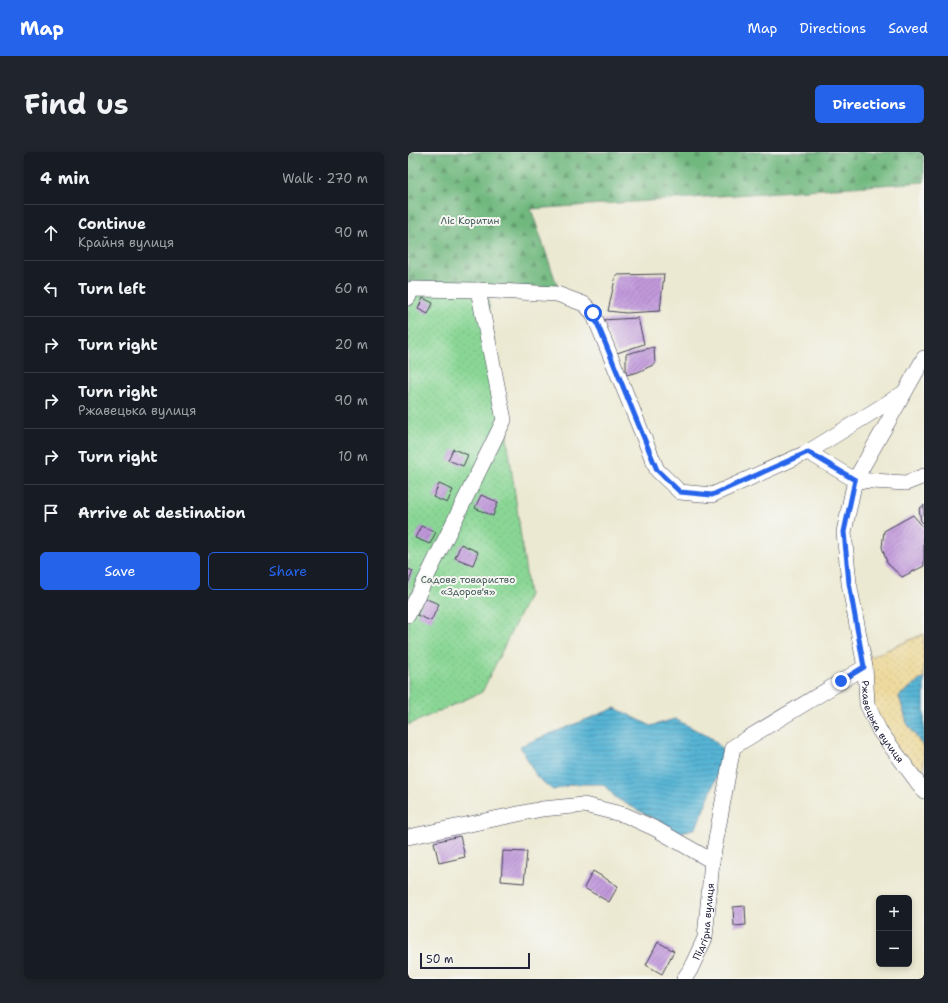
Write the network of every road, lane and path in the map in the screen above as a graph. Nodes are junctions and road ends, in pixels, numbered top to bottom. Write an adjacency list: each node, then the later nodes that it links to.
1 (478, 290): 2 (street); 5 (street); 8 (street)
2 (408, 298)
3 (924, 358): 4 (street, Ржавецька вулиця)
4 (905, 392): 5 (street); 7 (street, Ржавецька вулиця)
5 (808, 452): 7 (street)
6 (924, 476): 7 (street)
7 (855, 480): 9 (street, Ржавецька вулиця)
8 (408, 615)
9 (864, 667): 10 (street, Ржавецька вулиця); 12 (street, Підгірна вулиця)
10 (922, 788)
11 (408, 837): 12 (street)
12 (712, 861): 13 (street, Підгірна вулиця)
13 (684, 979)

